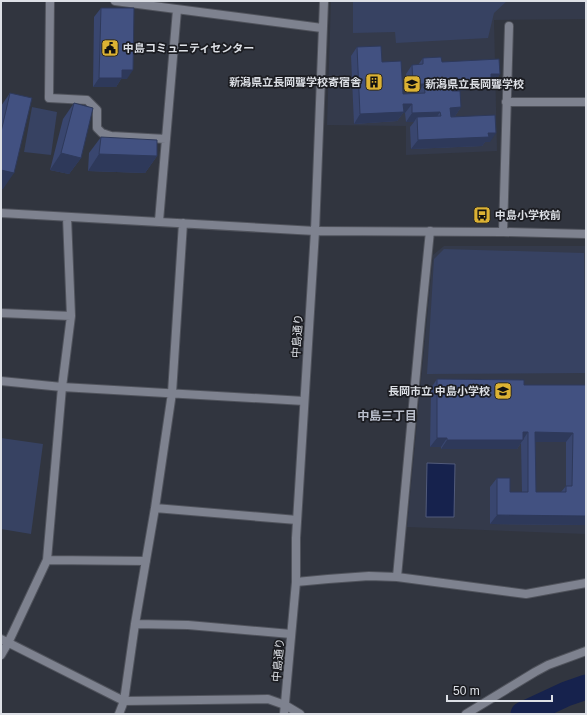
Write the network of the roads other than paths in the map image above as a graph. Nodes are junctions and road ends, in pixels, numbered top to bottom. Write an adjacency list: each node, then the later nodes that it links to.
1 (50, 1): 9 (street)
2 (115, 1): 4 (street)
3 (324, 1): 6 (street, 中島通り)
4 (177, 10): 6 (street); 9 (street)
5 (508, 26): 7 (street)
6 (322, 28): 14 (street, 中島通り)
7 (506, 102): 8 (street); 16 (street)
8 (586, 102)
9 (166, 139): 12 (street)
10 (1, 213): 11 (street)
11 (67, 217): 12 (street); 19 (street)
12 (159, 221): 13 (street)
13 (183, 223): 14 (street); 22 (street)
14 (315, 231): 15 (street); 23 (street, 中島通り)
15 (430, 232): 16 (street); 28 (street)
16 (503, 232): 17 (street)
17 (586, 234)
18 (1, 313): 19 (street)
19 (71, 316): 21 (street)
20 (1, 381): 21 (street)
21 (62, 387): 22 (street); 26 (street)
22 (172, 393): 23 (street); 24 (street)
23 (304, 401): 25 (street, 中島通り)
24 (155, 508): 25 (street); 27 (street)
25 (297, 520): 29 (street, 中島通り)
26 (47, 560): 27 (street); 33 (street)
27 (146, 561): 31 (street)
28 (397, 577): 29 (street); 30 (street)
29 (296, 582): 32 (street, 中島通り)
30 (586, 583)
31 (135, 624): 32 (street); 36 (street)
32 (291, 634): 37 (street, 中島通り)
33 (5, 641): 35 (street); 36 (street)
34 (586, 651): 41 (street)
35 (1, 655)
36 (124, 701): 37 (street); 38 (street)
37 (285, 705): 39 (street, 中島通り); 40 (street)
38 (119, 714)
39 (284, 714)
40 (300, 714)
41 (466, 714)

